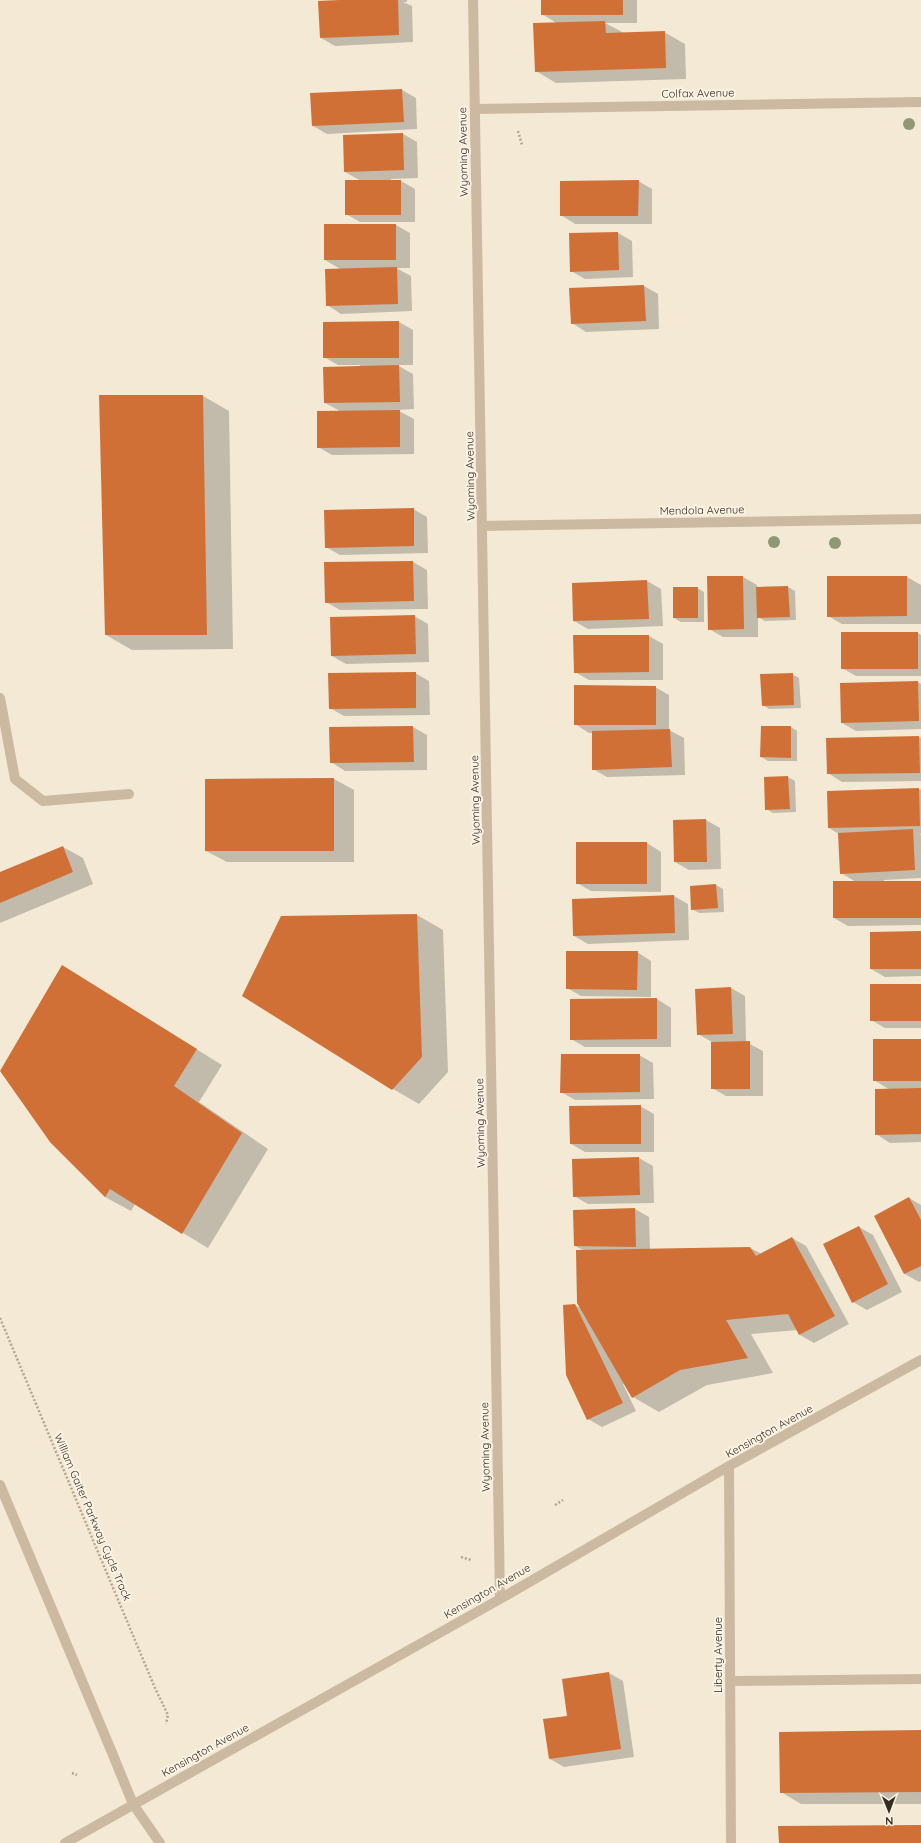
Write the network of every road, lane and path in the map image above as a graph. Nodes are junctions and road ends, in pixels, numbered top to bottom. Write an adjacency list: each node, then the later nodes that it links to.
1 (472, 0): 3 (street, Wyoming Avenue)
2 (921, 102): 3 (street, Colfax Avenue)
3 (474, 109): 7 (street, Wyoming Avenue)
4 (518, 131): 5 (path)
5 (522, 145)
6 (921, 519): 7 (street, Mendola Avenue)
7 (483, 526): 18 (street, Wyoming Avenue)
8 (0, 698): 9 (street)
9 (129, 794)
10 (0, 1318): 21 (path, William Gaiter Parkway Cycle Track)
11 (921, 1360): 12 (street, Kensington Avenue)
12 (729, 1466): 18 (street, Kensington Avenue); 20 (street, Liberty Avenue)
13 (0, 1486): 24 (street)
14 (563, 1500): 15 (path)
15 (555, 1505)
16 (461, 1557): 17 (path)
17 (471, 1560)
18 (500, 1599): 24 (street, Kensington Avenue)
19 (921, 1679): 20 (street)
20 (730, 1681): 27 (street, Liberty Avenue)
21 (166, 1724)
22 (72, 1773): 23 (path)
23 (77, 1775)
24 (133, 1804): 25 (street, Kensington Avenue); 26 (street)
25 (65, 1843)
26 (160, 1843)
27 (730, 1843)

